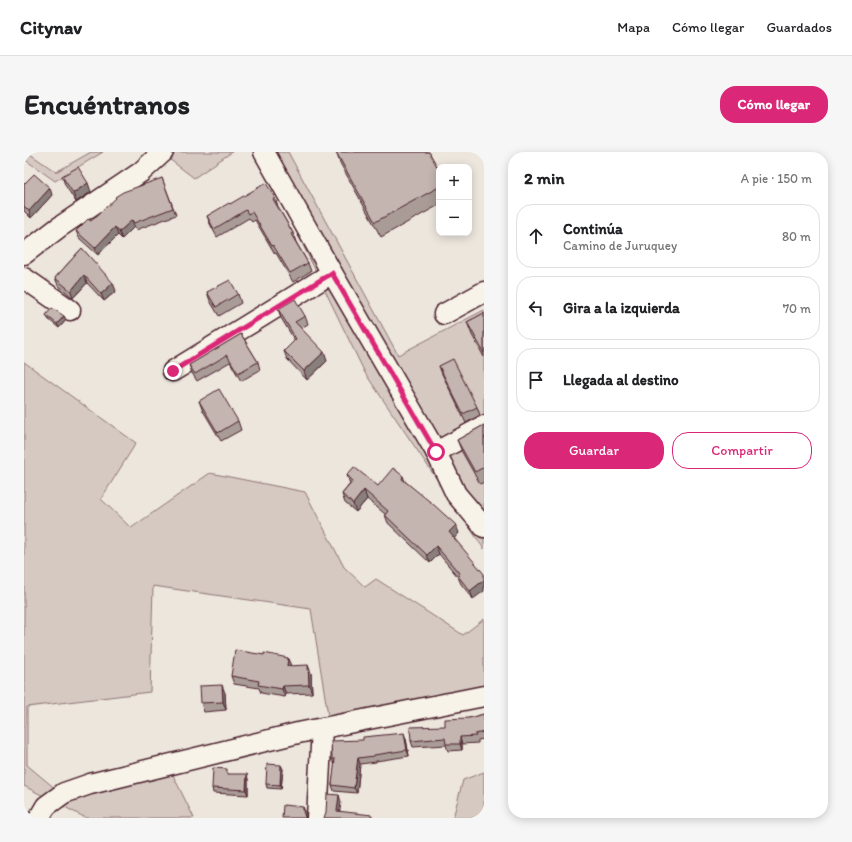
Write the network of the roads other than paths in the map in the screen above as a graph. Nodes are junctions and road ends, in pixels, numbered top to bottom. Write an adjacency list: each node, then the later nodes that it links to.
1 (163, 152): 3 (street)
2 (264, 152): 4 (street)
3 (24, 254)
4 (332, 273): 9 (street); 11 (street)
5 (24, 278): 7 (street)
6 (484, 292): 8 (street)
7 (70, 310)
8 (444, 314)
9 (173, 371)
10 (484, 426): 11 (street)
11 (436, 452): 12 (street)
12 (484, 527)
13 (484, 696): 14 (street)
14 (322, 728): 15 (street); 16 (street)
15 (34, 814)
16 (317, 818)

